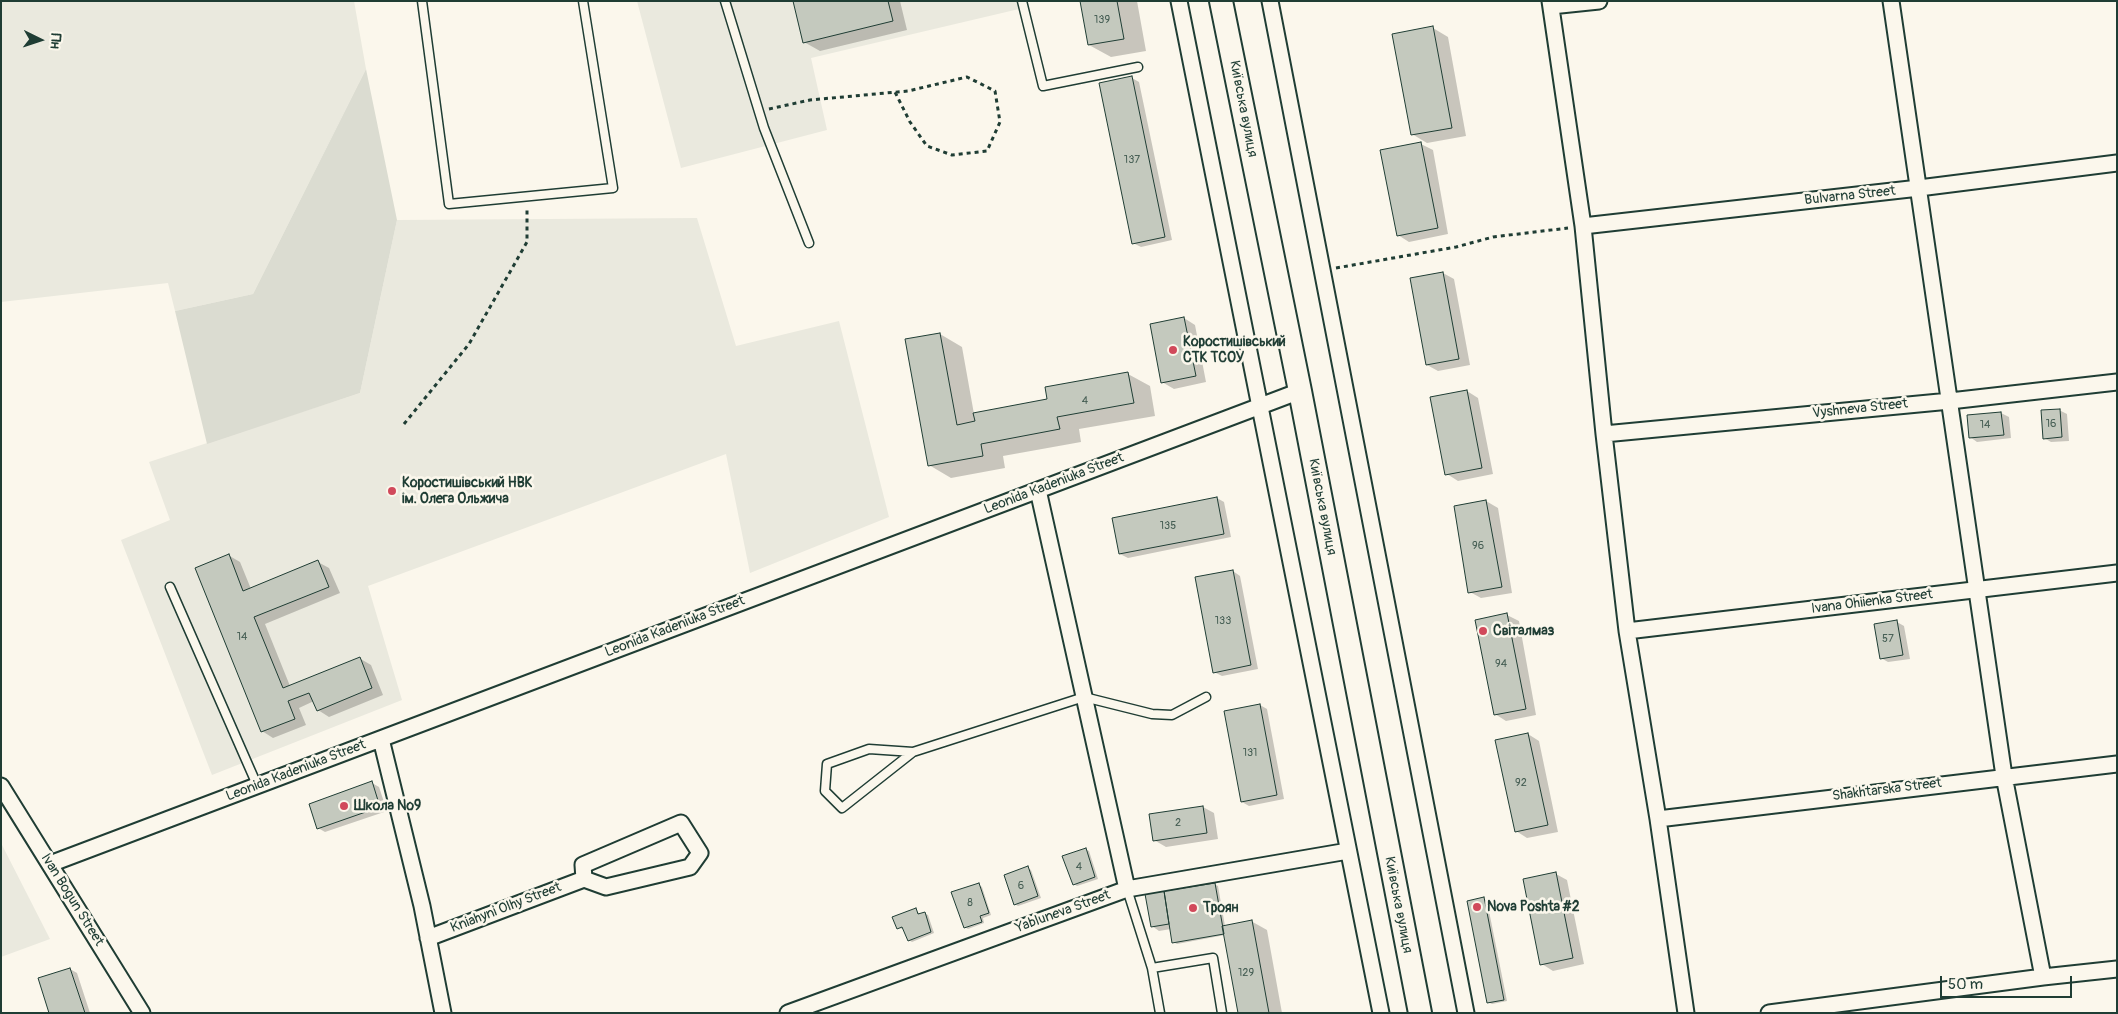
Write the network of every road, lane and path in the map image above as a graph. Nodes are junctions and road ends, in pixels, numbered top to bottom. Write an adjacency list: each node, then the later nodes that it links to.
1 (422, 1): 16 (lane)
2 (583, 1): 16 (lane)
3 (726, 1): 13 (lane)
4 (1022, 1): 11 (lane)
5 (1179, 1): 23 (street)
6 (1222, 1): 21 (main road, Київська вулиця)
7 (1270, 1): 19 (street)
8 (1599, 1): 10 (street)
9 (1892, 1): 15 (street)
10 (1550, 3): 17 (street)
11 (1138, 67)
12 (895, 92): 12 (path); 13 (path)
13 (759, 111): 18 (lane)
14 (2117, 163): 15 (street, Bulvarna Street)
15 (1919, 188): 17 (street, Bulvarna Street); 22 (street)
16 (527, 196): 24 (path)
17 (1583, 226): 19 (path); 25 (street)
18 (809, 243)
19 (1320, 270): 55 (street)
20 (2117, 382): 22 (street, Vyshneva Street)
21 (1300, 391): 23 (street, Leonida Kadeniuka Street); 54 (main road, Київська вулиця)
22 (1950, 401): 25 (street, Vyshneva Street); 29 (street)
23 (1259, 406): 26 (street, Leonida Kadeniuka Street); 40 (street)
24 (404, 424)
25 (1604, 434): 30 (street)
26 (1038, 490): 32 (street); 33 (street, Leonida Kadeniuka Street)
27 (2117, 573): 29 (street, Ivana Ohiienka Street)
28 (170, 587): 37 (lane)
29 (1978, 590): 30 (street, Ivana Ohiienka Street); 36 (street)
30 (1627, 632): 39 (street)
31 (1206, 696): 32 (lane)
32 (1084, 697): 34 (lane); 43 (street)
33 (381, 739): 37 (street, Leonida Kadeniuka Street); 44 (street)
34 (913, 752): 34 (lane)
35 (2117, 764): 36 (street, Shakhtarska Street)
36 (2004, 776): 39 (street, Shakhtarska Street); 47 (street)
37 (257, 785): 41 (street, Leonida Kadeniuka Street)
38 (1, 786): 41 (street, Ivan Bogun Street)
39 (1658, 819): 56 (street)
40 (1348, 851): 43 (street, Yabluneva Street); 53 (street)
41 (50, 864): 48 (street, Ivan Bogun Street)
42 (584, 879): 42 (street); 44 (street, Kniahyni Olhy Street)
43 (1127, 889): 45 (lane); 50 (street, Yabluneva Street)
44 (428, 938): 49 (street)
45 (1152, 968): 51 (lane); 52 (lane)
46 (2117, 969): 47 (street)
47 (2042, 977): 57 (street)
48 (142, 1013)
49 (443, 1013)
50 (788, 1013)
51 (1160, 1013)
52 (1222, 1013)
53 (1381, 1013)
54 (1420, 1013)
55 (1466, 1013)
56 (1686, 1013)
57 (1769, 1013)

